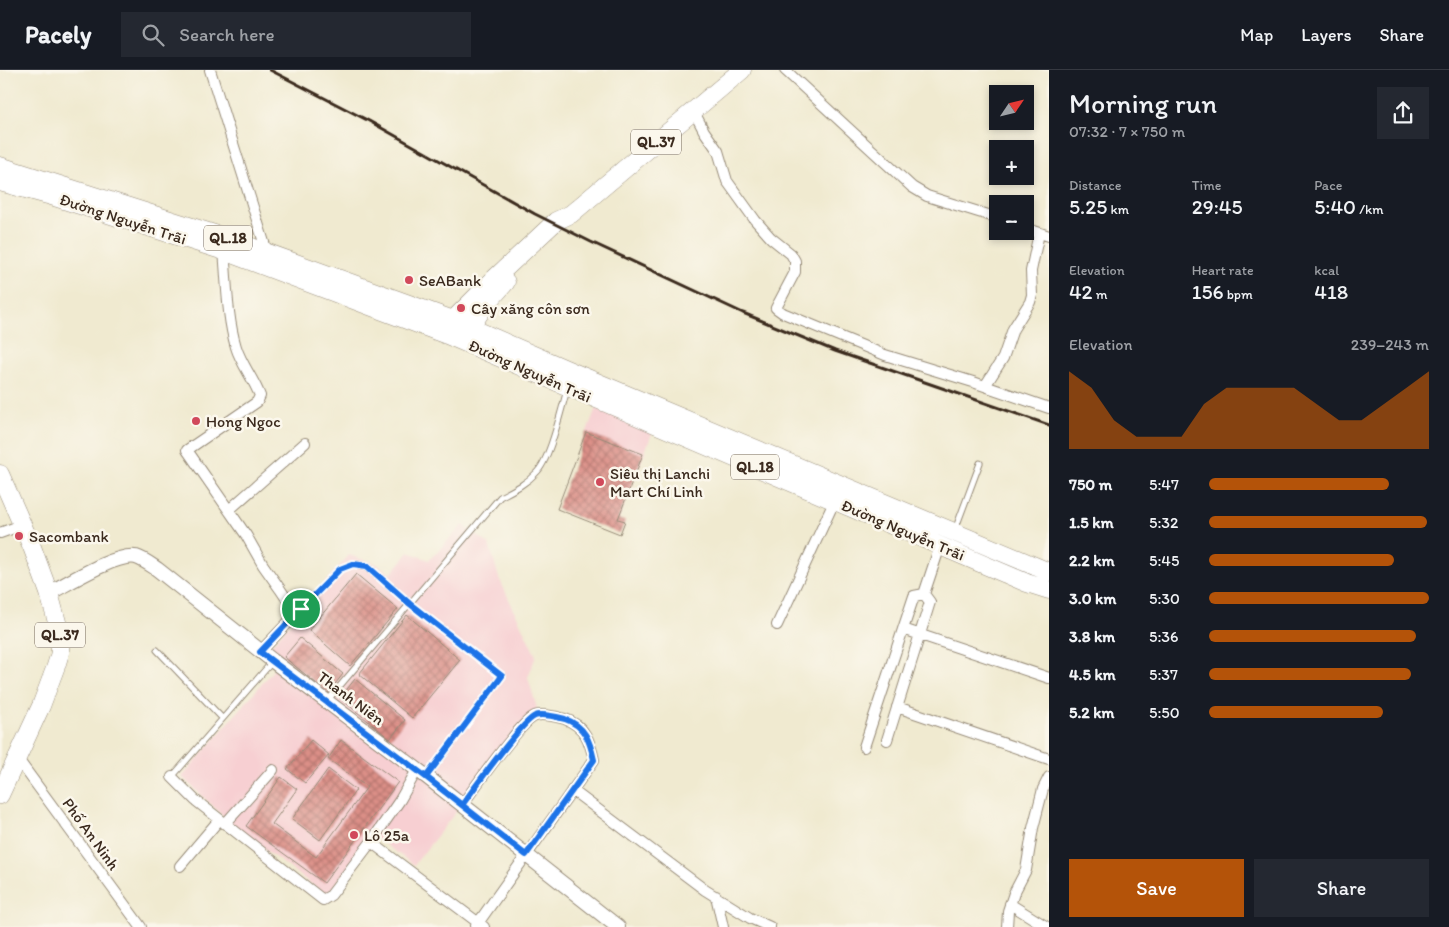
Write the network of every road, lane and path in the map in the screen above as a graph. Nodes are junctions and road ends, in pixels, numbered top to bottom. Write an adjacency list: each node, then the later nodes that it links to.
1 (210, 70): 10 (street)
2 (785, 70): 7 (street)
3 (738, 71): 4 (highway, QL.37)
4 (694, 110): 11 (highway, QL.37); 13 (street)
5 (0, 166): 9 (highway, Đường Nguyễn Trãi / QL.18)
6 (0, 182): 9 (highway, Đường Nguyễn Trãi / QL.18)
7 (989, 215)
8 (1044, 234): 13 (street)
9 (224, 244): 10 (highway, Đường Nguyễn Trãi / QL.18); 11 (highway, Đường Nguyễn Trãi / QL.18); 19 (street)
10 (267, 252): 11 (highway, Đường Nguyễn Trãi / QL.18)
11 (458, 331): 12 (highway, Đường Nguyễn Trãi / QL.18)
12 (571, 380): 18 (highway, Đường Nguyễn Trãi / QL.18); 21 (highway, Đường Nguyễn Trãi / QL.18); 28 (lane)
13 (985, 386): 14 (street)
14 (1049, 408)
15 (305, 443): 19 (street)
16 (980, 463): 21 (lane)
17 (0, 474): 20 (highway, QL.37)
18 (835, 500): 23 (highway, Đường Nguyễn Trãi / QL.18); 30 (street)
19 (229, 510): 29 (street)
20 (22, 525): 22 (street); 26 (highway, QL.37)
21 (954, 532): 24 (highway, Đường Nguyễn Trãi / QL.18)
22 (0, 533)
23 (940, 546): 25 (highway, Đường Nguyễn Trãi / QL.18); 27 (street)
24 (1049, 572)
25 (1049, 590)
26 (50, 593): 34 (street, Thanh Niên); 42 (highway, QL.37)
27 (924, 594): 31 (street); 32 (street)
28 (410, 604): 29 (lane); 37 (lane); 45 (lane)
29 (301, 609): 34 (street)
30 (777, 625)
31 (903, 629): 32 (street); 41 (street)
32 (920, 634): 36 (street); 38 (street)
33 (157, 650): 39 (lane)
34 (260, 652): 35 (street, Thanh Niên)
35 (273, 661): 37 (street, Thanh Niên); 39 (lane)
36 (1049, 678)
37 (326, 702): 45 (street, Thanh Niên)
38 (897, 707): 40 (street); 43 (street)
39 (222, 718): 46 (lane)
40 (887, 740)
41 (864, 747)
42 (17, 758): 49 (highway, QL.37); 58 (street, Phố An Ninh)
43 (1049, 759)
44 (273, 770): 51 (street)
45 (422, 774): 50 (street, Thanh Niên); 52 (street)
46 (172, 777): 51 (street)
47 (1049, 777): 56 (street)
48 (572, 790): 50 (street); 53 (street); 55 (street)
49 (0, 795)
50 (462, 805): 53 (street, Thanh Niên)
51 (222, 822): 52 (street); 54 (street)
52 (371, 842): 57 (street)
53 (526, 855): 57 (street); 59 (street, Thanh Niên)
54 (180, 866)
55 (716, 896): 60 (street); 61 (street)
56 (1010, 904): 62 (street); 63 (street)
57 (479, 925)
58 (141, 927)
59 (618, 927)
60 (723, 927)
61 (770, 927)
62 (1006, 927)
63 (1047, 927)

